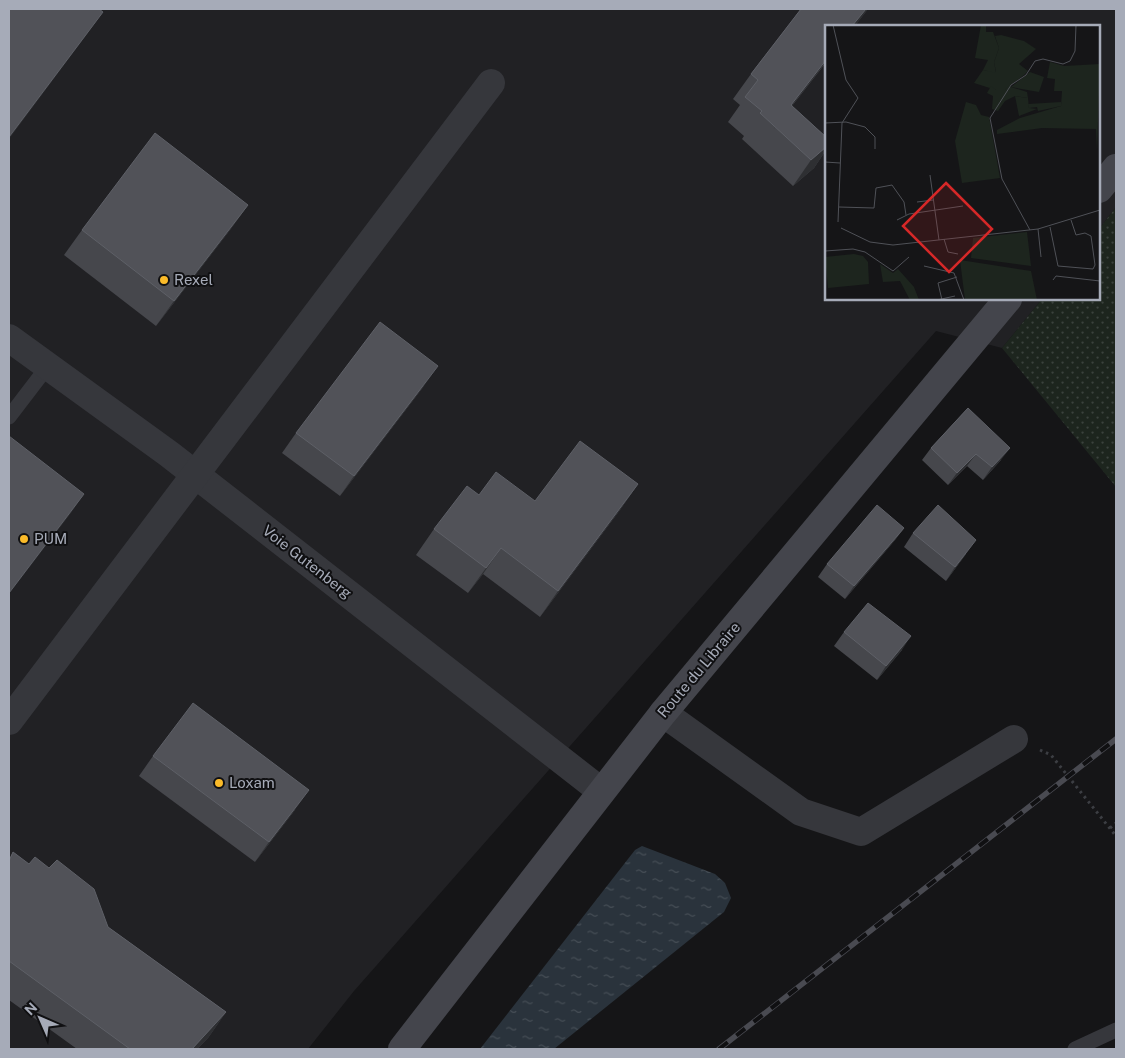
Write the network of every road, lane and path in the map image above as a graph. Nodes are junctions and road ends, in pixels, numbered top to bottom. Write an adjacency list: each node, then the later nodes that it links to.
1 (491, 83): 8 (street)
2 (1116, 168): 3 (main road)
3 (1100, 188)
4 (1007, 300): 9 (main road, Route du Libraire)
5 (9, 338): 6 (street, Voie Gutenberg)
6 (48, 366): 7 (lane); 8 (street, Voie Gutenberg)
7 (9, 417)
8 (194, 474): 10 (street); 12 (street, Voie Gutenberg)
9 (663, 713): 11 (street); 12 (main road, Route du Libraire)
10 (9, 721)
11 (1014, 739): 14 (path)
12 (601, 791): 17 (main road, Route du Libraire)
13 (1116, 823): 14 (path)
14 (1110, 828): 15 (path)
15 (1116, 836)
16 (1116, 1030): 18 (lane)
17 (402, 1049)
18 (1076, 1049)

